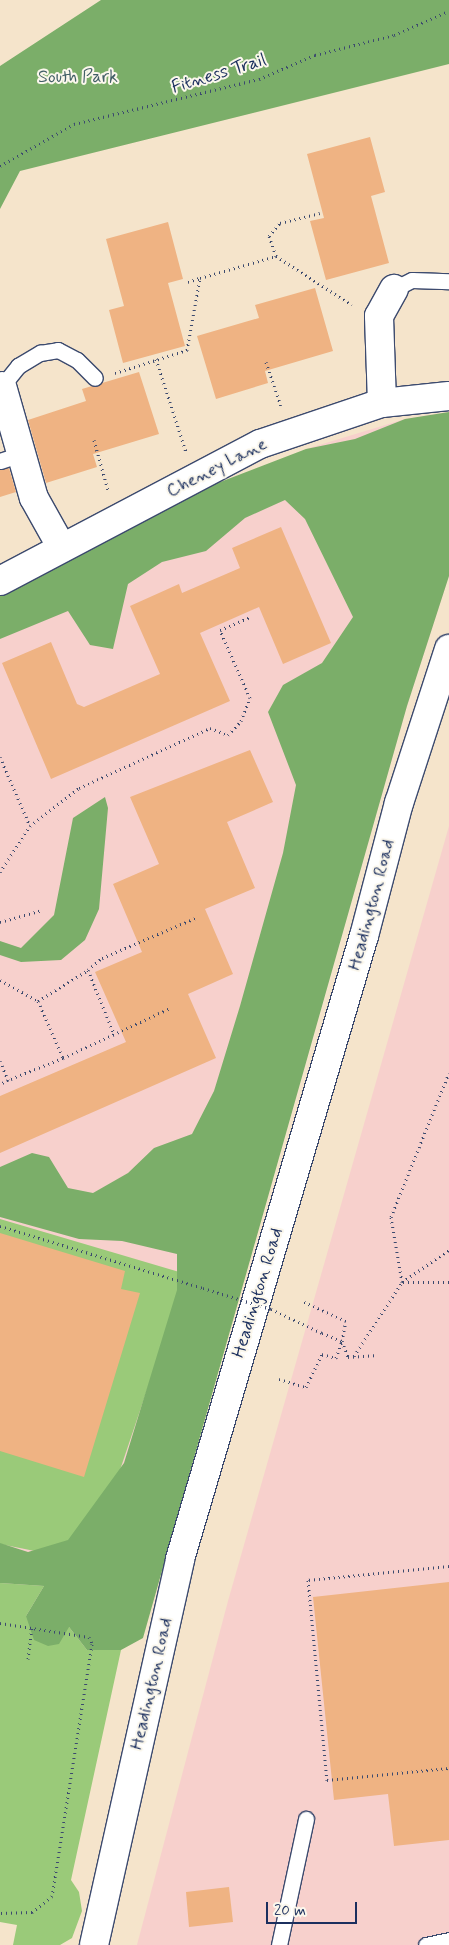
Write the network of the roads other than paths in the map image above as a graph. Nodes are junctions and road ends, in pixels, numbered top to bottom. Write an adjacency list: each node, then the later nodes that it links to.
1 (449, 281): 2 (lane)
2 (394, 289): 6 (main road)
3 (95, 378): 4 (lane)
4 (2, 390): 7 (main road)
5 (449, 396): 6 (main road, Cheney Lane)
6 (382, 403): 8 (main road, Cheney Lane)
7 (11, 457): 8 (main road)
8 (62, 548): 9 (main road, Cheney Lane)
9 (0, 581)
10 (449, 649): 13 (main road, Headington Road)
11 (306, 1819): 14 (lane)
12 (449, 1940): 15 (lane)
13 (94, 1945)
14 (279, 1945)
15 (426, 1945)

